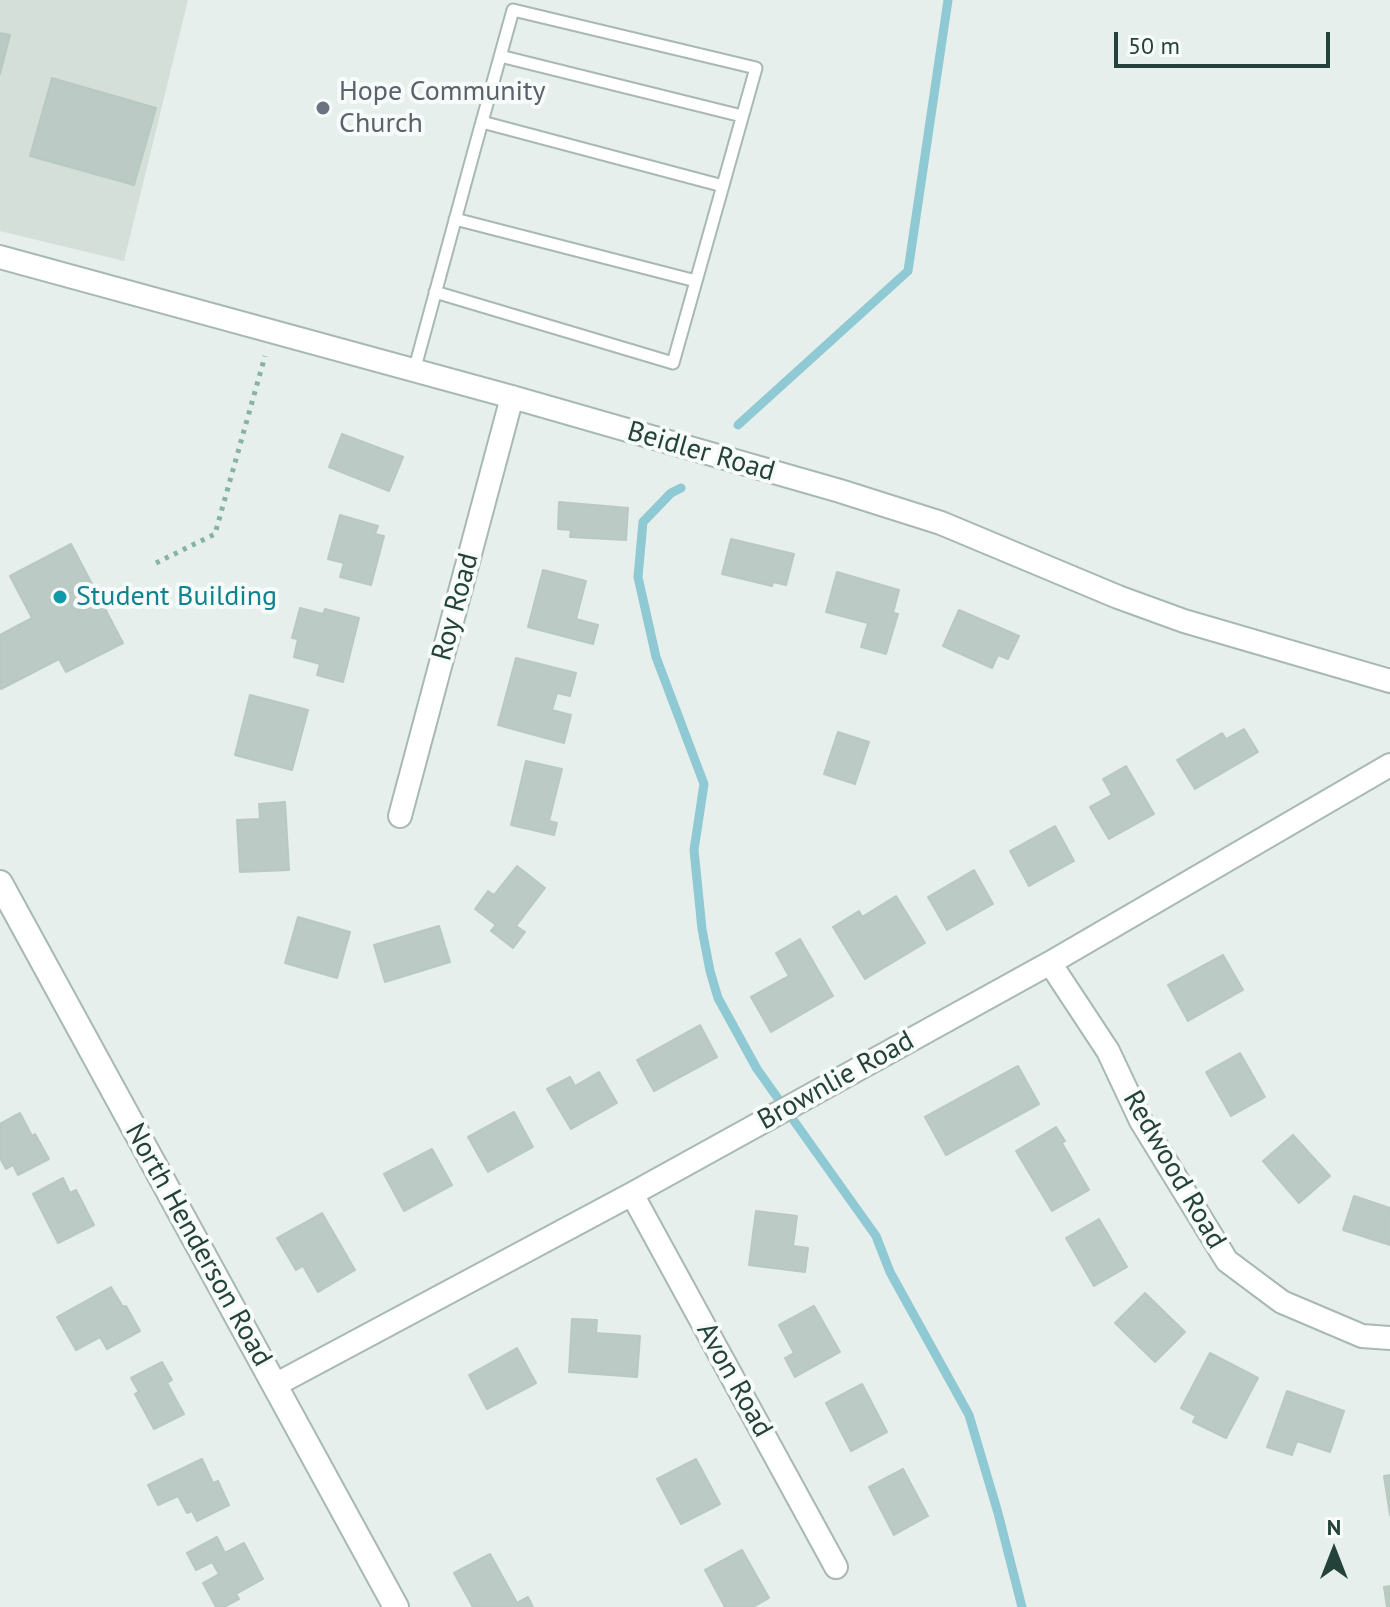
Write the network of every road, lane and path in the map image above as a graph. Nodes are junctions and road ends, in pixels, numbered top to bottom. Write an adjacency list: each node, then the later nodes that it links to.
1 (500, 56): 2 (lane); 2 (lane); 3 (lane)
2 (742, 116): 4 (lane)
3 (482, 122): 4 (lane); 5 (lane)
4 (723, 186): 7 (lane)
5 (455, 219): 7 (lane); 8 (lane)
6 (0, 257): 9 (street, Beidler Road)
7 (696, 281): 8 (lane)
8 (435, 292): 10 (lane)
9 (271, 332): 10 (street, Beidler Road); 12 (path)
10 (414, 371): 11 (street, Beidler Road)
11 (512, 397): 13 (street, Beidler Road); 15 (street, Roy Road)
12 (156, 563)
13 (1390, 681)
14 (1390, 765): 17 (street, Brownlie Road)
15 (400, 816)
16 (0, 883): 20 (street, North Henderson Road)
17 (1050, 963): 18 (street, Brownlie Road); 19 (street, Redwood Road)
18 (632, 1194): 20 (street, Brownlie Road); 21 (street, Avon Road)
19 (1390, 1338)
20 (275, 1385): 22 (street, North Henderson Road)
21 (836, 1567)
22 (396, 1607)

